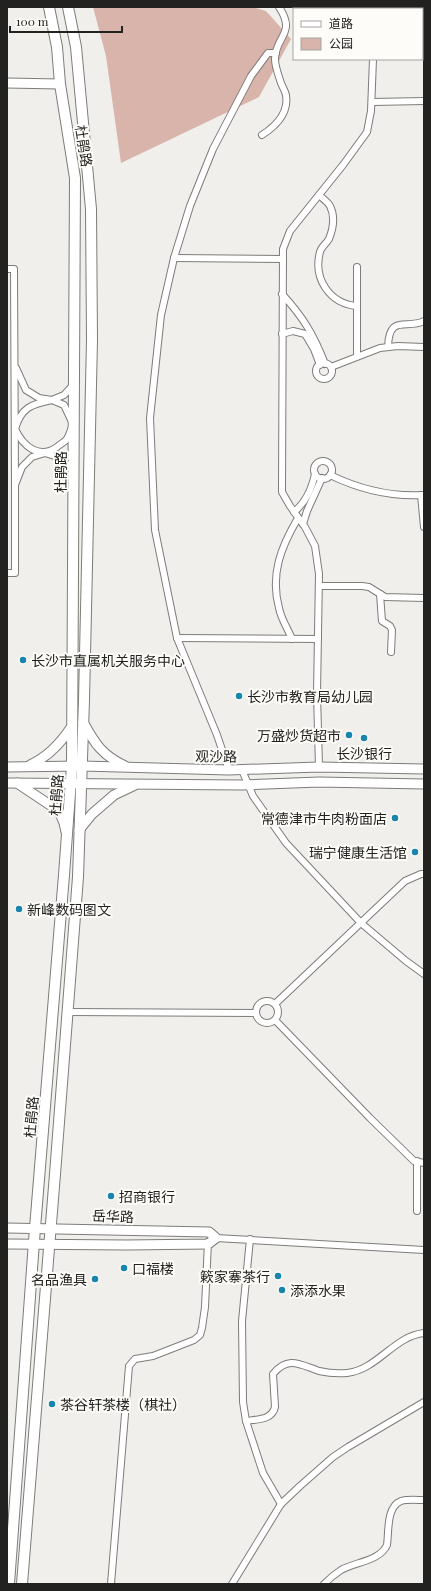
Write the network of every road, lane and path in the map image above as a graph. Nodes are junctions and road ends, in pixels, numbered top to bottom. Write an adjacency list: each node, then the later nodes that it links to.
1 (49, 7): 7 (main road, 杜鹃路)
2 (68, 7): 48 (main road, 杜鹃路)
3 (279, 7): 4 (street)
4 (276, 54): 10 (street); 12 (street)
5 (373, 60): 9 (street)
6 (7, 83): 7 (main road)
7 (60, 84): 25 (main road, 杜鹃路)
8 (424, 101): 9 (street)
9 (372, 102): 11 (street)
10 (262, 135)
11 (319, 195): 13 (street); 17 (street)
12 (174, 258): 13 (street); 44 (street)
13 (283, 259): 16 (street)
14 (357, 267): 17 (street)
15 (7, 269): 23 (street)
16 (282, 294): 19 (street); 24 (street)
17 (356, 306): 22 (street)
18 (424, 321): 21 (street)
19 (282, 334): 24 (street); 36 (street)
20 (424, 346): 21 (street)
21 (388, 347): 22 (street)
22 (356, 356): 24 (street)
23 (14, 363): 26 (street); 28 (street)
24 (325, 365)
25 (74, 384): 26 (street); 27 (main road, 杜鹃路)
26 (52, 400): 27 (street); 28 (street)
27 (73, 424): 29 (street); 30 (main road, 杜鹃路)
28 (14, 429): 29 (street); 34 (street)
29 (45, 453): 30 (street); 34 (street)
30 (74, 472): 49 (main road, 杜鹃路)
31 (315, 474): 32 (street); 33 (street); 36 (street)
32 (330, 474): 33 (street); 35 (street)
33 (322, 478): 38 (street)
34 (15, 485): 40 (street)
35 (422, 495): 39 (street)
36 (294, 512): 37 (street)
37 (298, 518): 38 (street); 45 (street)
38 (303, 524): 41 (street)
39 (424, 527)
40 (7, 573)
41 (319, 586): 42 (street); 46 (street)
42 (380, 594): 43 (street); 47 (street)
43 (424, 598)
44 (176, 638): 45 (street); 56 (street)
45 (292, 639): 46 (street)
46 (318, 639): 54 (street)
47 (391, 652)
48 (83, 722): 50 (main road, 杜鹃路); 53 (main road)
49 (72, 726): 50 (main road, 杜鹃路); 52 (main road)
50 (77, 766): 52 (main road, 观沙路); 53 (main road, 观沙路); 60 (main road, 杜鹃路); 61 (main road, 杜鹃路)
51 (7, 767): 52 (main road, 观沙路)
52 (27, 767)
53 (128, 767): 56 (main road, 观沙路)
54 (318, 767): 55 (main road, 观沙路); 57 (main road, 观沙路)
55 (424, 769)
56 (230, 770): 57 (main road, 观沙路)
57 (242, 770): 64 (street)
58 (7, 783): 59 (main road, 观沙路)
59 (17, 783): 60 (main road, 观沙路); 66 (main road)
60 (71, 784): 61 (main road, 观沙路); 66 (main road, 杜鹃路)
61 (81, 784): 62 (main road, 观沙路); 65 (main road, 杜鹃路)
62 (138, 784): 64 (main road, 观沙路); 65 (main road)
63 (424, 784): 64 (main road, 观沙路)
64 (248, 785): 68 (street)
65 (80, 830): 71 (main road, 杜鹃路)
66 (67, 837): 77 (main road, 杜鹃路)
67 (424, 874): 68 (street)
68 (361, 923): 69 (street); 70 (street)
69 (424, 974)
70 (274, 1004): 72 (street); 73 (street)
71 (68, 1012): 72 (street); 78 (main road, 杜鹃路)
72 (256, 1013): 73 (street)
73 (275, 1020): 74 (street)
74 (421, 1162): 75 (street)
75 (417, 1211)
76 (7, 1228): 77 (main road, 岳华路)
77 (35, 1228): 78 (main road, 岳华路); 82 (main road, 杜鹃路)
78 (50, 1228): 79 (main road, 岳华路); 83 (main road, 杜鹃路)
79 (211, 1238): 80 (street, 岳华路); 83 (main road, 岳华路); 92 (street)
80 (250, 1239): 84 (street, 岳华路); 87 (street)
81 (7, 1244): 82 (main road, 岳华路)
82 (34, 1245): 83 (main road, 岳华路); 90 (main road, 杜鹃路)
83 (49, 1245): 91 (main road, 杜鹃路)
84 (424, 1250)
85 (424, 1333): 87 (street)
86 (424, 1402): 89 (street)
87 (246, 1421): 89 (street)
88 (424, 1500): 94 (street)
89 (280, 1504): 93 (street)
90 (9, 1584)
91 (22, 1584)
92 (111, 1584)
93 (232, 1584)
94 (324, 1584)

